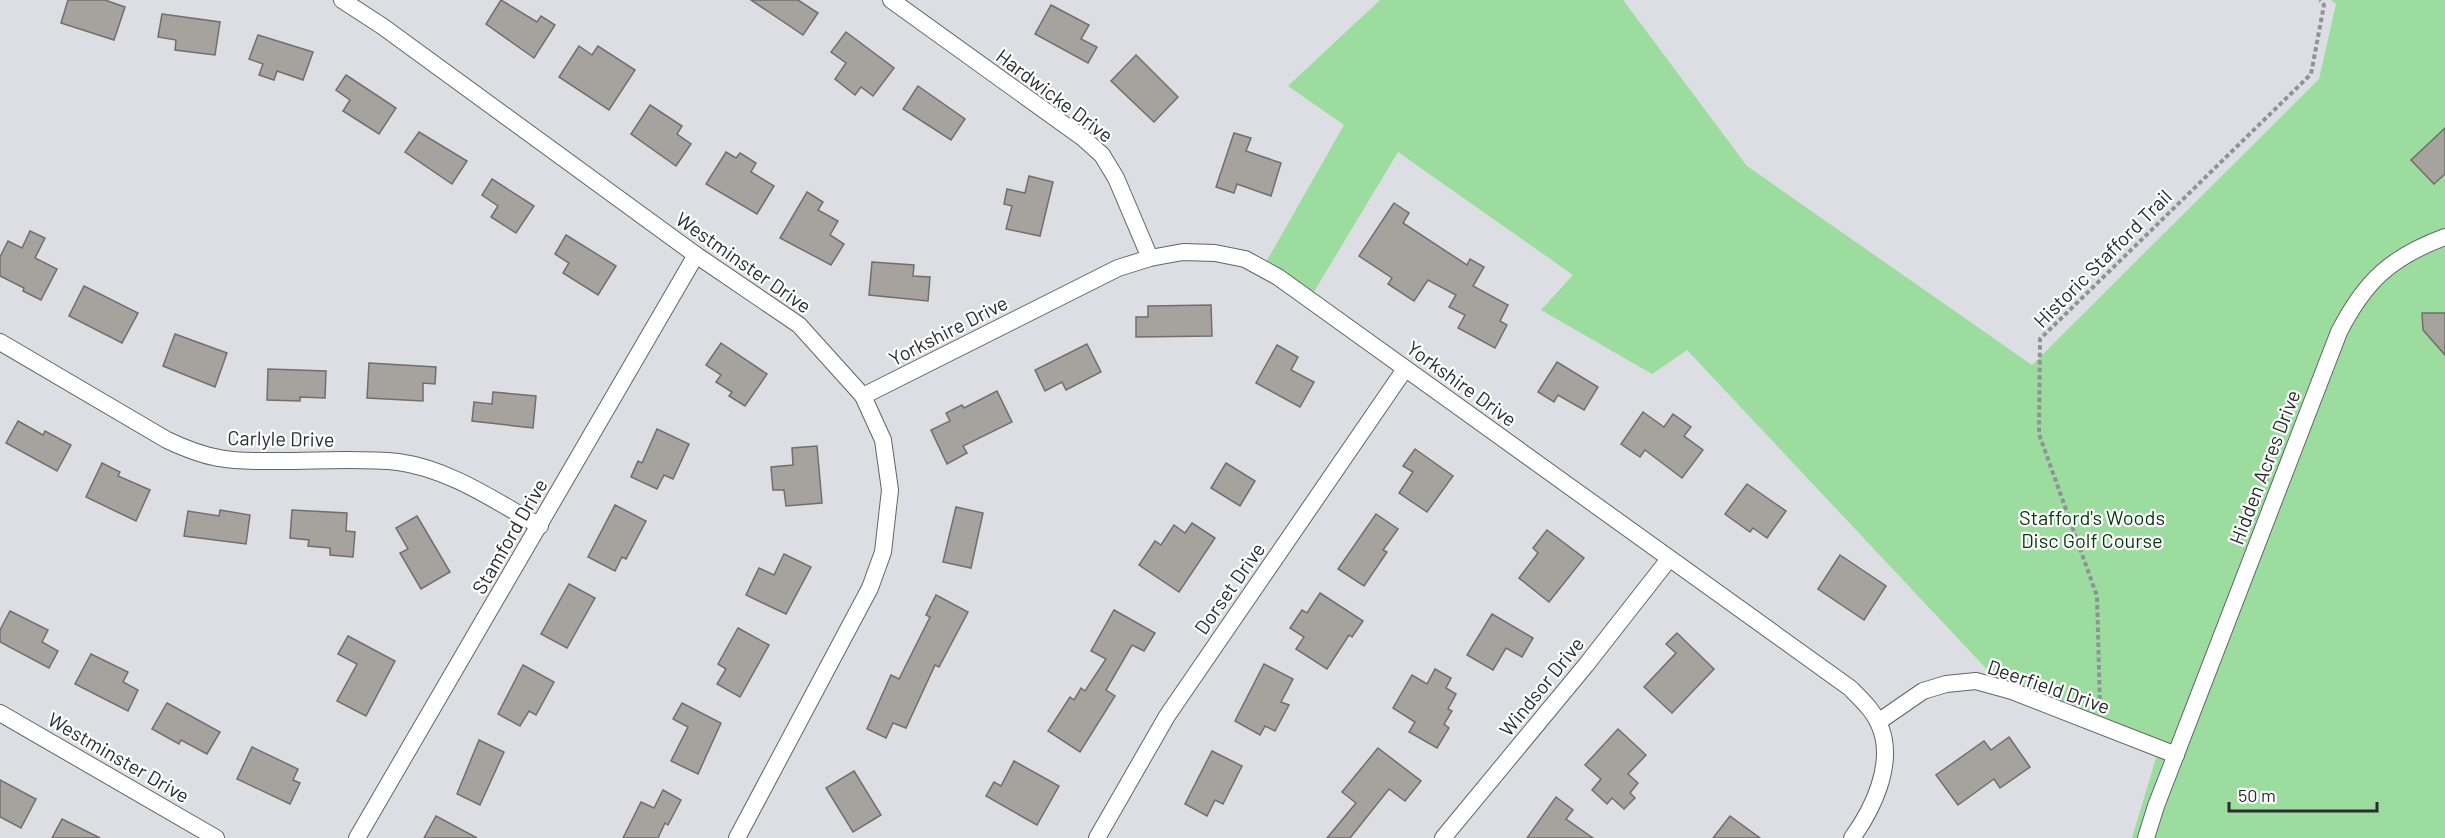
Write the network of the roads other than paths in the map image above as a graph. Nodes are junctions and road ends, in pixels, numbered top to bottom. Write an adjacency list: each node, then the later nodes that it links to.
1 (342, 0): 4 (street, Westminster Drive)
2 (891, 0): 5 (street, Hardwicke Drive)
3 (2445, 237): 13 (street, Hidden Acres Drive)
4 (696, 255): 8 (street, Westminster Drive); 9 (street, Stamford Drive)
5 (1150, 258): 7 (street, Yorkshire Drive); 8 (street, Yorkshire Drive)
6 (0, 342): 9 (street, Carlyle Drive)
7 (1406, 369): 10 (street, Yorkshire Drive); 17 (street, Dorset Drive)
8 (864, 396): 14 (street, Westminster Drive)
9 (540, 526): 16 (street, Stamford Drive)
10 (1669, 558): 12 (street, Yorkshire Drive); 18 (street, Windsor Drive)
11 (0, 713): 15 (street, Westminster Drive)
12 (1878, 722): 13 (street, Deerfield Drive); 19 (street, Yorkshire Drive)
13 (2176, 755): 20 (street, Hidden Acres Drive)
14 (744, 836)
15 (216, 838)
16 (357, 838)
17 (1097, 838)
18 (1443, 838)
19 (1852, 838)
20 (2146, 838)

